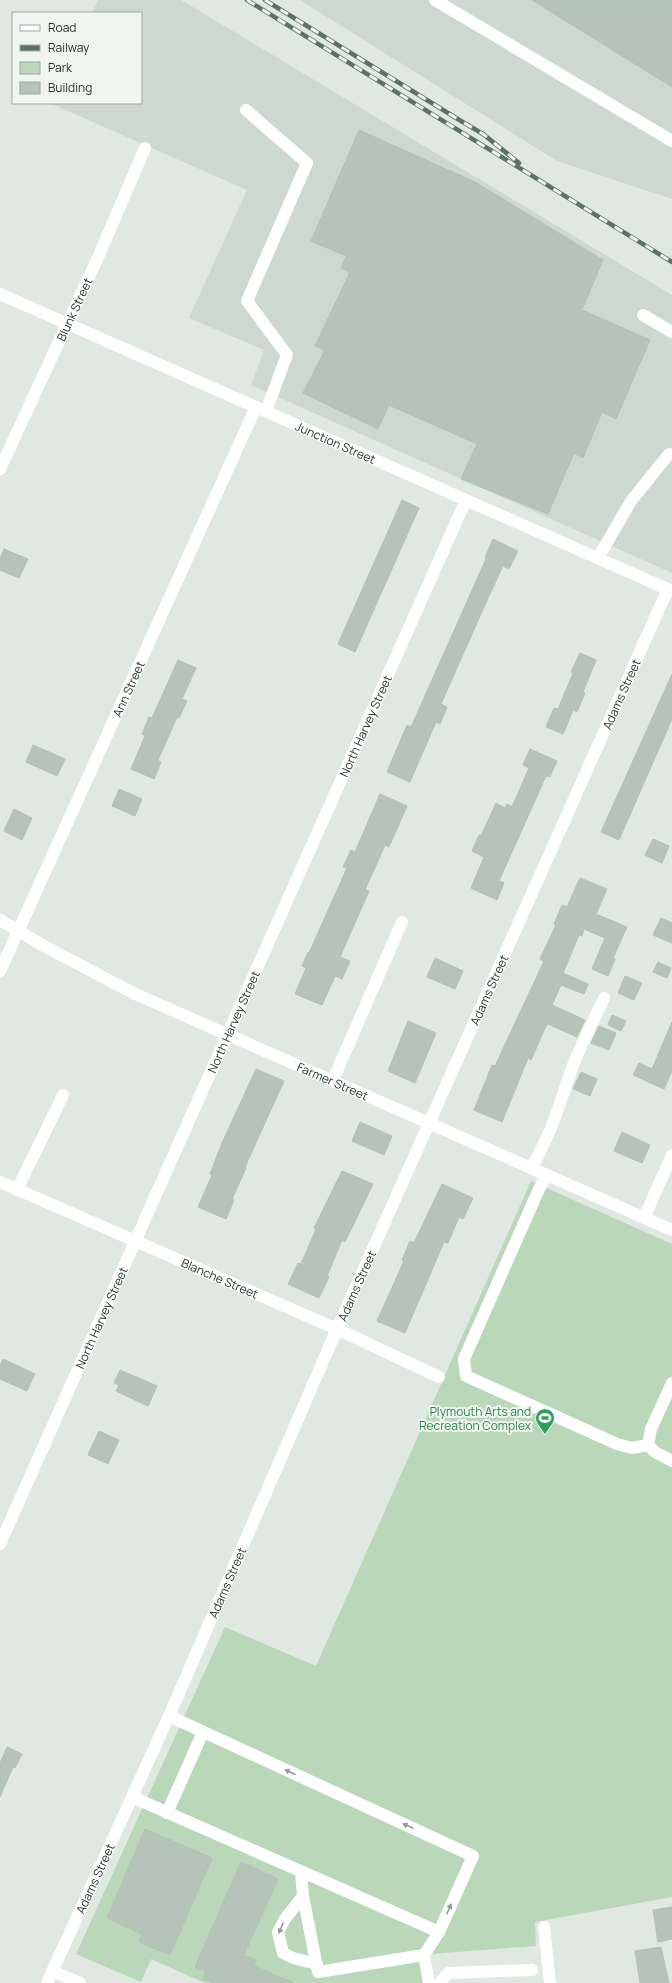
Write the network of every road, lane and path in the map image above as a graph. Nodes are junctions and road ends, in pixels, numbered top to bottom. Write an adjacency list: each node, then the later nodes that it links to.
1 (435, 0): 3 (street)
2 (246, 110): 9 (street, Ann Street)
3 (672, 141)
4 (145, 148): 7 (street, Blunk Street)
5 (0, 294): 7 (street, Junction Street)
6 (643, 315): 8 (street)
7 (67, 323): 9 (street, Junction Street); 11 (street, Blunk Street)
8 (672, 332)
9 (261, 409): 12 (street, Junction Street); 17 (street, Ann Street)
10 (669, 454): 13 (street)
11 (0, 469)
12 (466, 500): 13 (street, Junction Street); 20 (street, North Harvey Street)
13 (598, 558): 14 (street, Junction Street)
14 (670, 590): 23 (street, Adams Street)
15 (0, 920): 17 (street, Farmer Street)
16 (402, 922): 21 (street)
17 (18, 931): 18 (street, Ann Street); 20 (street, Farmer Street)
18 (0, 971)
19 (604, 998): 25 (street)
20 (228, 1034): 21 (street, Farmer Street); 31 (street, North Harvey Street)
21 (333, 1080): 23 (street, Farmer Street)
22 (63, 1095): 28 (street)
23 (430, 1123): 25 (street, Farmer Street); 32 (street, Adams Street)
24 (672, 1155): 29 (street)
25 (531, 1168): 26 (street, Farmer Street)
26 (547, 1175): 29 (street, Farmer Street); 35 (street)
27 (0, 1182): 28 (street, Blanche Street)
28 (17, 1190): 31 (street, Blanche Street)
29 (644, 1218): 30 (street, Farmer Street)
30 (672, 1230)
31 (135, 1242): 32 (street, Blanche Street); 37 (street, North Harvey Street)
32 (337, 1329): 33 (street, Blanche Street); 38 (street, Adams Street)
33 (439, 1377)
34 (672, 1383): 35 (street)
35 (648, 1445): 36 (street)
36 (672, 1461)
37 (0, 1544)
38 (169, 1716): 39 (street); 40 (street, Adams Street)
39 (203, 1732): 41 (street); 45 (street, one-way to 39)
40 (132, 1797): 41 (street); 48 (street, Adams Street)
41 (167, 1812): 42 (street)
42 (301, 1872): 43 (street); 45 (street)
43 (303, 1896): 47 (street); 47 (street, one-way to 47)
44 (544, 1927): 54 (street)
45 (439, 1932): 46 (street)
46 (424, 1955): 47 (street); 52 (street)
47 (317, 1964)
48 (52, 1970): 50 (street, Adams Street); 51 (street)
49 (532, 1970): 53 (street)
50 (47, 1983)
51 (80, 1983)
52 (429, 1983)
53 (440, 1983)
54 (550, 1983)

